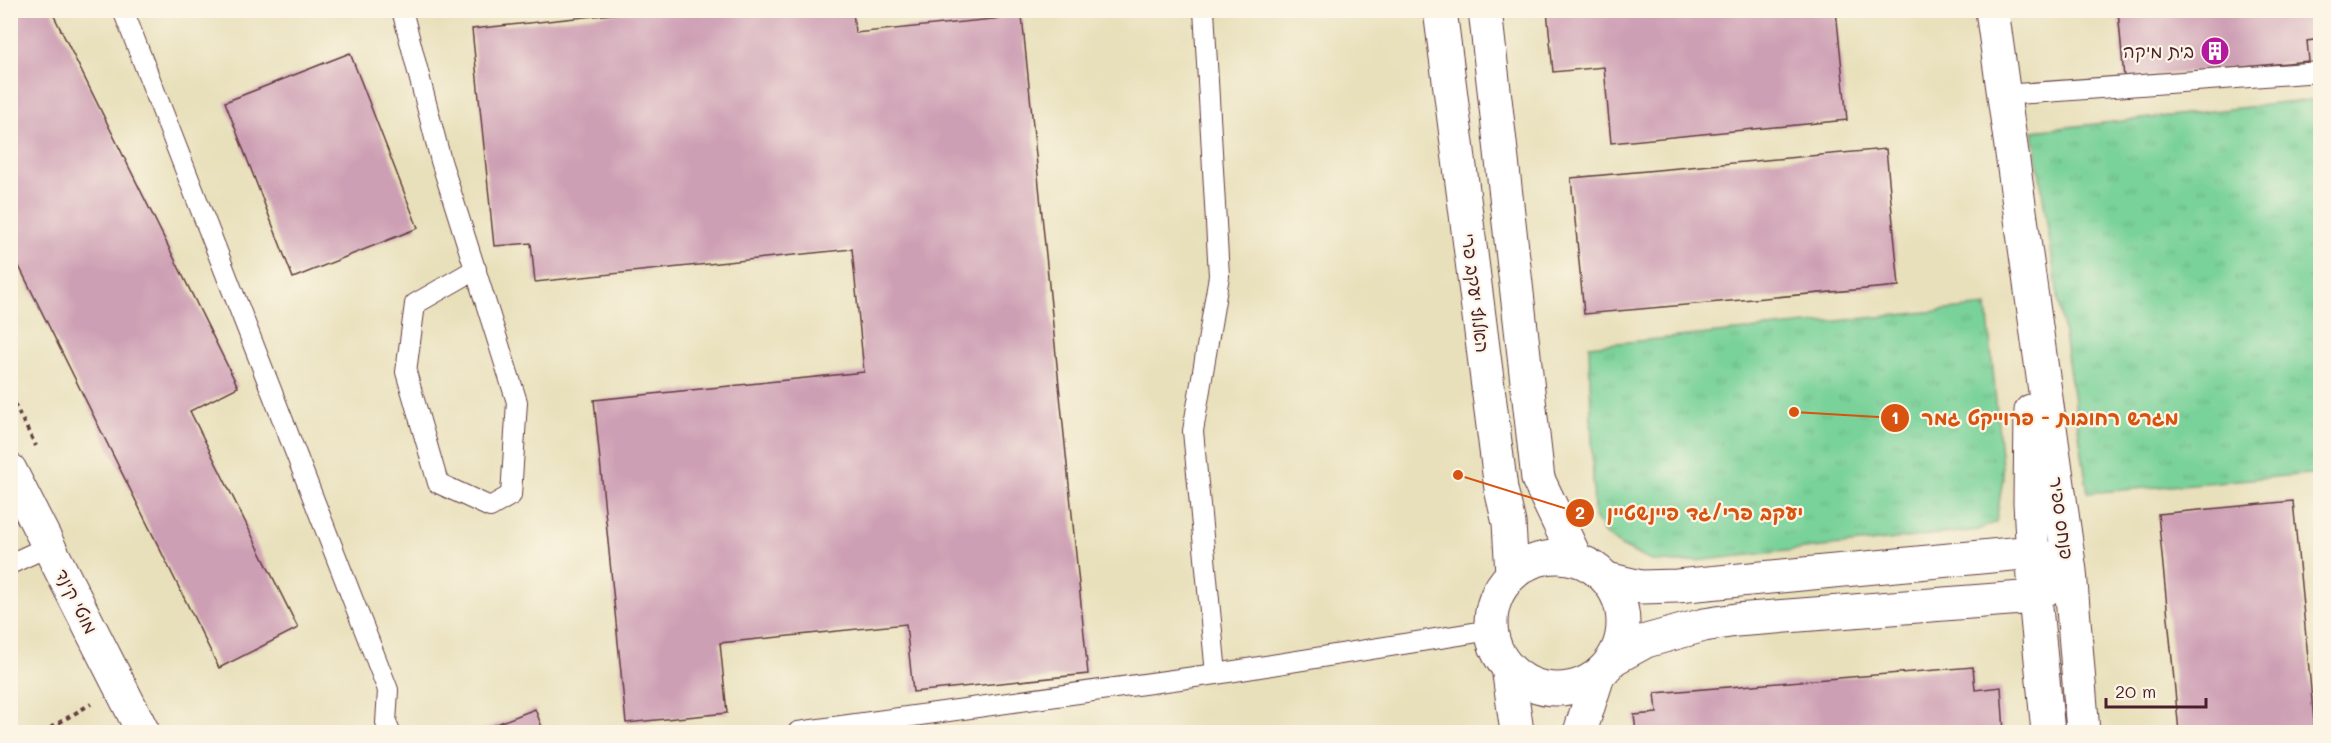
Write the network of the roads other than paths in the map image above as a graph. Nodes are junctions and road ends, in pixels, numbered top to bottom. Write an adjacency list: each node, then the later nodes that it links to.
1 (123, 10): 25 (lane)
2 (402, 10): 9 (lane)
3 (1204, 10): 23 (lane)
4 (1440, 10): 17 (street, האלוף יעקב פרי)
5 (1485, 10): 14 (street)
6 (1992, 10): 8 (street, פנחס ספיר)
7 (2320, 72): 8 (lane)
8 (2003, 95): 10 (street, פנחס ספיר)
9 (476, 269): 9 (lane)
10 (2032, 304): 13 (street, פנחס ספיר); 16 (street, פנחס ספיר)
11 (10, 470): 12 (street, מוטי קינד)
12 (49, 546): 15 (lane); 24 (street, מוטי קינד)
13 (2033, 552): 16 (street); 18 (street); 19 (street, פנחס ספיר)
14 (1576, 559): 17 (street); 18 (street)
15 (10, 564)
16 (2070, 571): 19 (street); 30 (street, פנחס ספיר)
17 (1512, 574): 20 (street)
18 (1607, 579): 22 (street)
19 (2036, 597): 22 (street); 29 (street, פנחס ספיר)
20 (1491, 630): 21 (street); 23 (lane)
21 (1508, 667): 22 (street); 27 (street)
22 (1605, 668): 28 (street)
23 (1216, 674): 26 (lane)
24 (143, 732)
25 (390, 732)
26 (798, 732)
27 (1517, 732)
28 (1580, 732)
29 (2048, 732)
30 (2084, 732)

